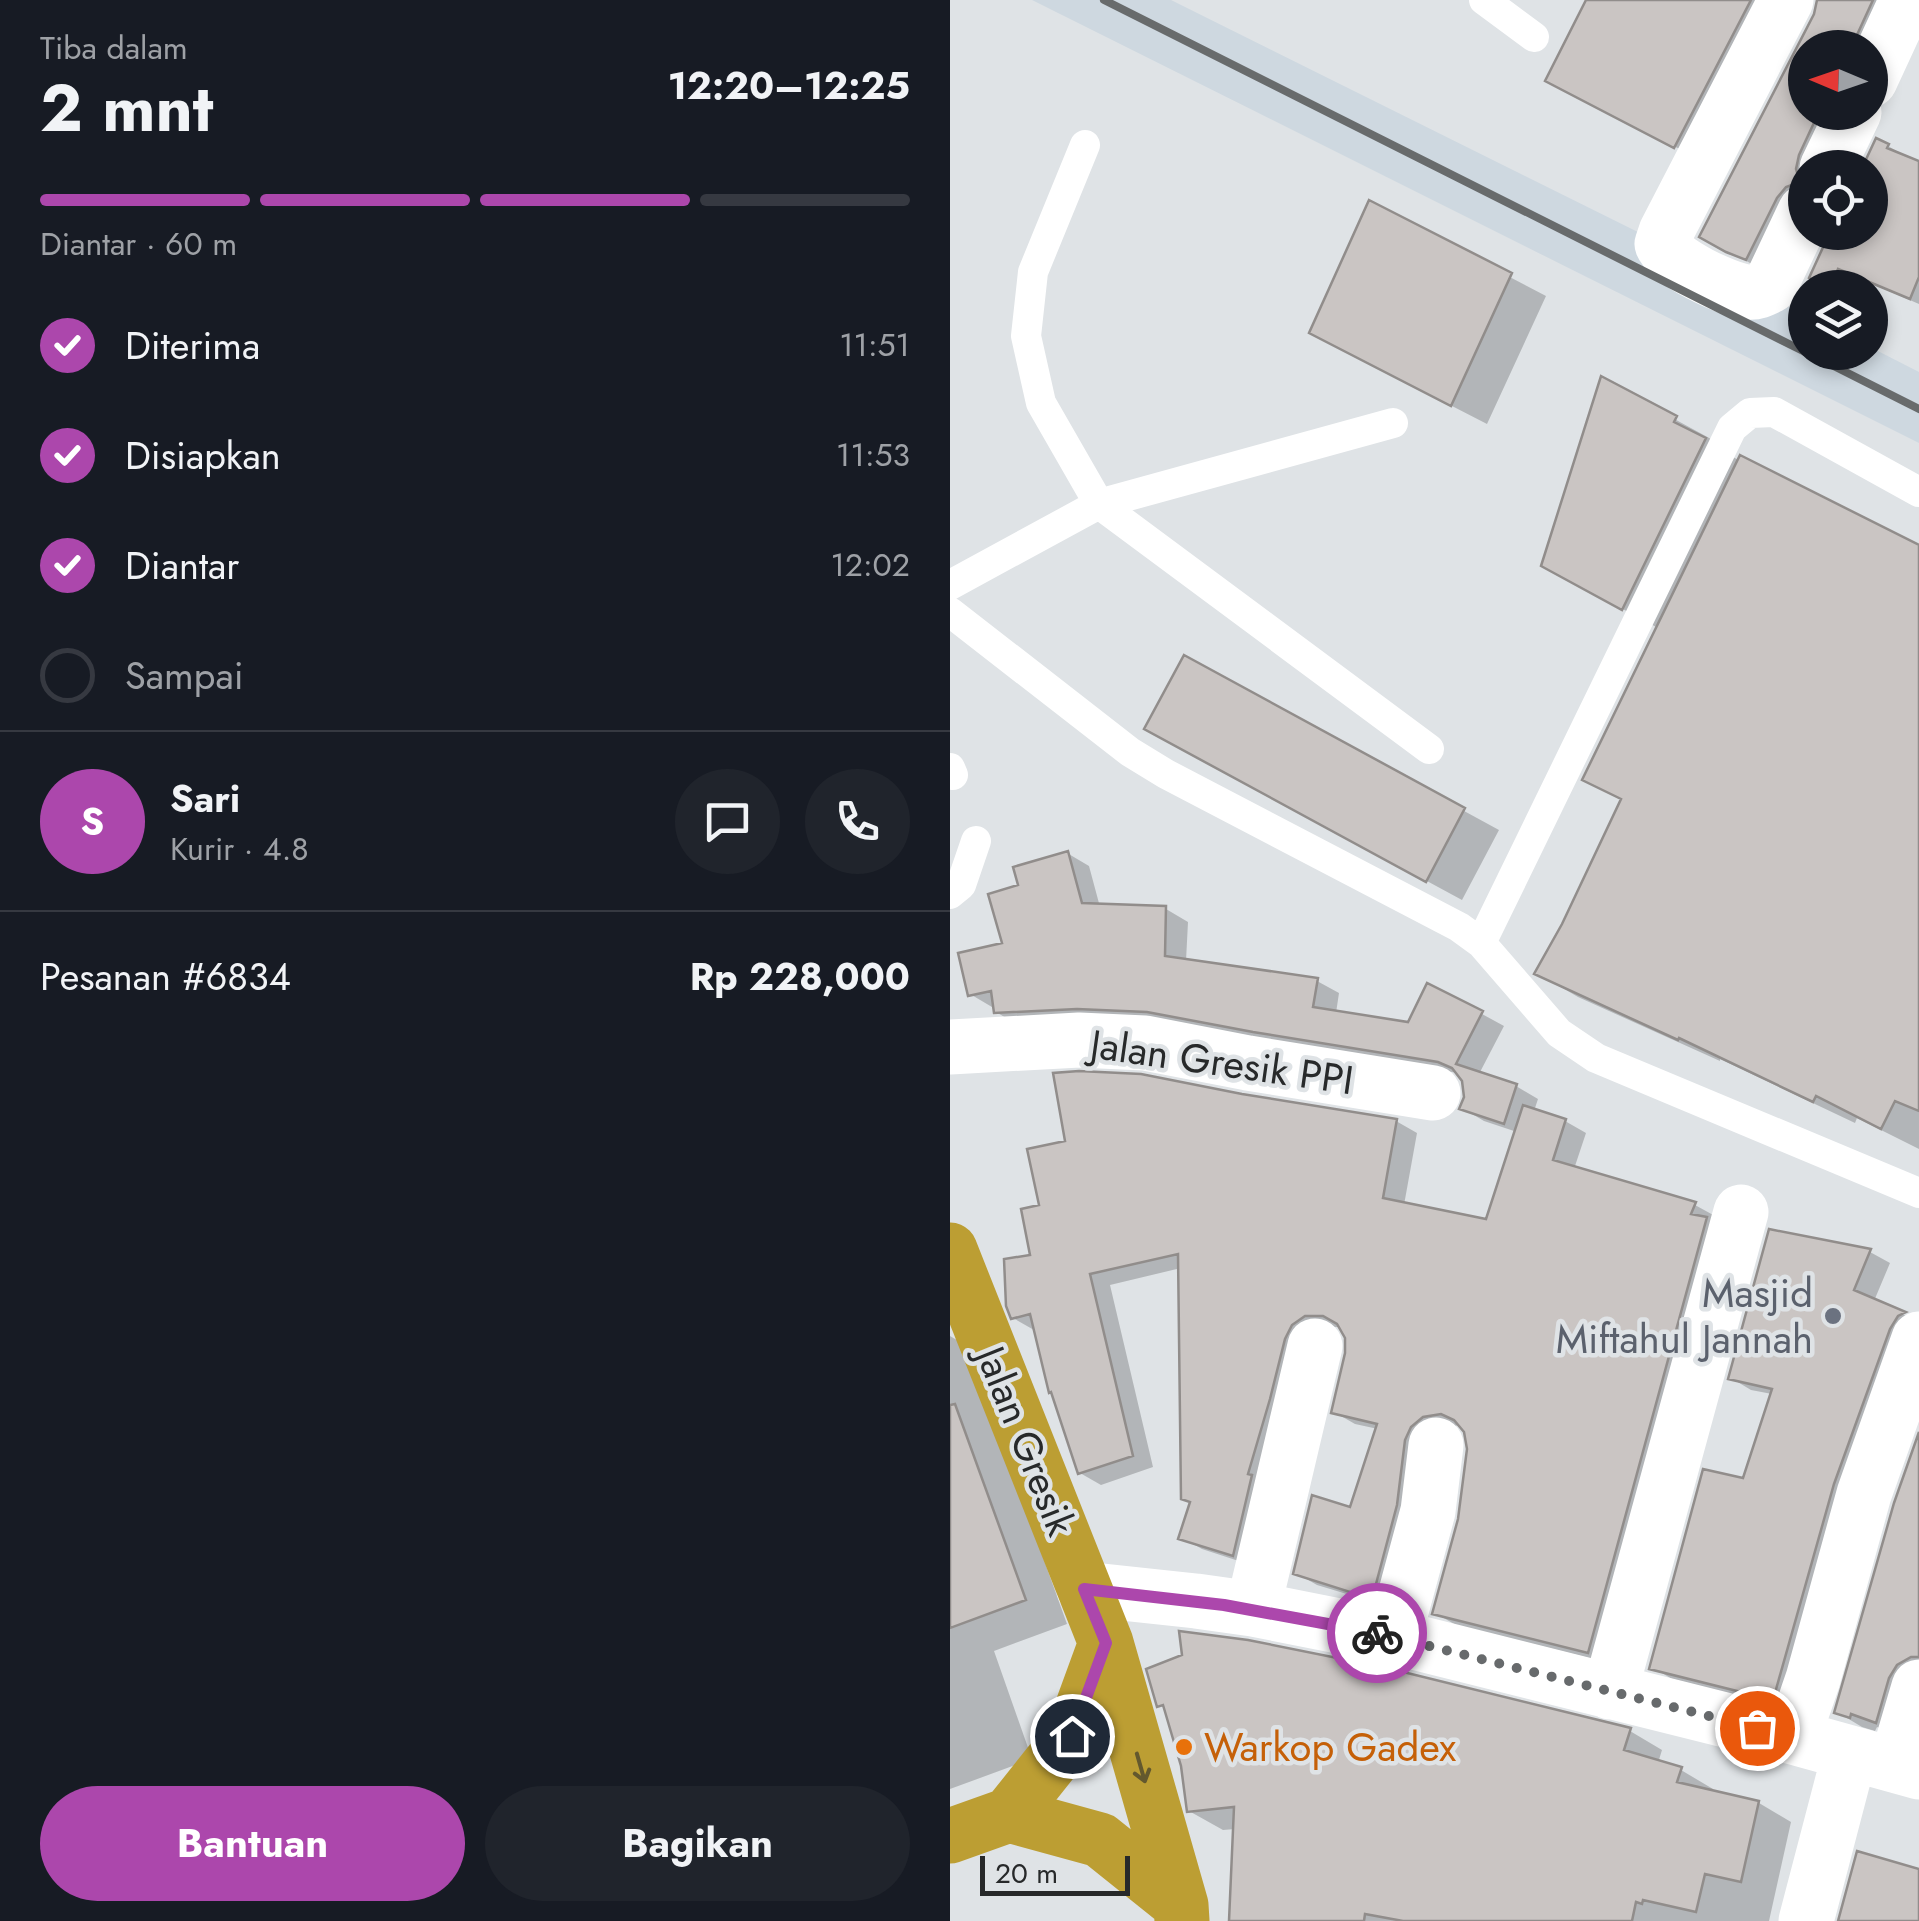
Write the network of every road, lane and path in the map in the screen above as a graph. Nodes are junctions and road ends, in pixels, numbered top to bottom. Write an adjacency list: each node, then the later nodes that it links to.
1 (1484, 0): 4 (lane)
2 (1786, 0): 7 (street)
3 (1907, 0): 5 (street)
4 (1534, 37)
5 (1888, 41)
6 (1085, 144): 10 (lane)
7 (1788, 248)
8 (1393, 423): 10 (lane)
9 (1919, 492): 16 (lane)
10 (1099, 504): 11 (lane); 13 (lane)
11 (950, 586)
12 (950, 612): 16 (lane)
13 (1429, 749)
14 (976, 841): 15 (lane)
15 (950, 894)
16 (1482, 943): 19 (lane)
17 (950, 1048): 18 (street, Jalan Gresik PPI)
18 (1433, 1093)
19 (1919, 1192)
20 (1741, 1212): 30 (street)
21 (950, 1250): 25 (highway, Jalan Gresik)
22 (1919, 1339): 31 (street)
23 (1315, 1346): 26 (street)
24 (1436, 1445): 27 (street)
25 (1084, 1589): 26 (street); 28 (highway, Jalan Gresik)
26 (1252, 1609): 27 (street)
27 (1394, 1637): 30 (street)
28 (1106, 1643): 33 (highway); 35 (highway, Jalan Gresik, one-way to 35)
29 (1919, 1687): 32 (street)
30 (1610, 1692): 31 (street)
31 (1793, 1737): 32 (street)
32 (1889, 1763): 36 (street)
33 (1009, 1815): 34 (highway); 35 (highway)
34 (950, 1836)
35 (1181, 1913)
36 (1806, 1921)

